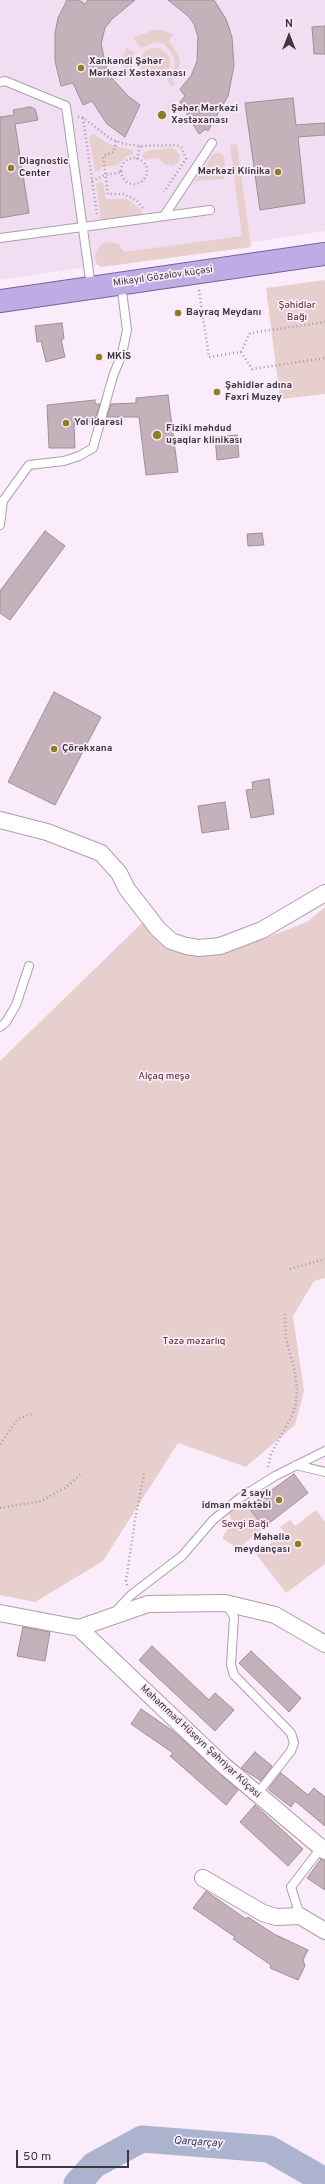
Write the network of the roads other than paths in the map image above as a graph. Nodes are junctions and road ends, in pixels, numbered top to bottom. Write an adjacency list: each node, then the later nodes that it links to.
1 (0, 82): 5 (lane)
2 (212, 143): 4 (lane)
3 (210, 210): 4 (lane)
4 (164, 216): 5 (lane)
5 (83, 227): 6 (lane); 9 (lane)
6 (0, 238)
7 (325, 254): 8 (main road, Mikayıl Gözəlov küçəsi)
8 (121, 283): 9 (main road, Mikayıl Gözəlov küçəsi); 11 (lane)
9 (92, 288): 10 (main road, Mikayıl Gözəlov küçəsi)
10 (0, 301)
11 (0, 525)
12 (0, 820): 13 (street)
13 (325, 893)
14 (29, 966): 15 (lane)
15 (0, 1028)
16 (325, 1451): 17 (lane)
17 (295, 1465): 18 (lane); 21 (lane)
18 (325, 1472)
19 (225, 1603): 21 (street); 23 (street); 24 (lane)
20 (0, 1613): 22 (street)
21 (109, 1618): 22 (street)
22 (79, 1628): 24 (street, Məhəmməd Hüseyn Şəhriyar Küçəsi)
23 (325, 1644)
24 (257, 1794): 25 (street, Məhəmməd Hüseyn Şəhriyar Küçəsi)
25 (323, 1850): 27 (lane)
26 (203, 1878): 27 (street)
27 (300, 1916): 28 (street)
28 (325, 1931)

